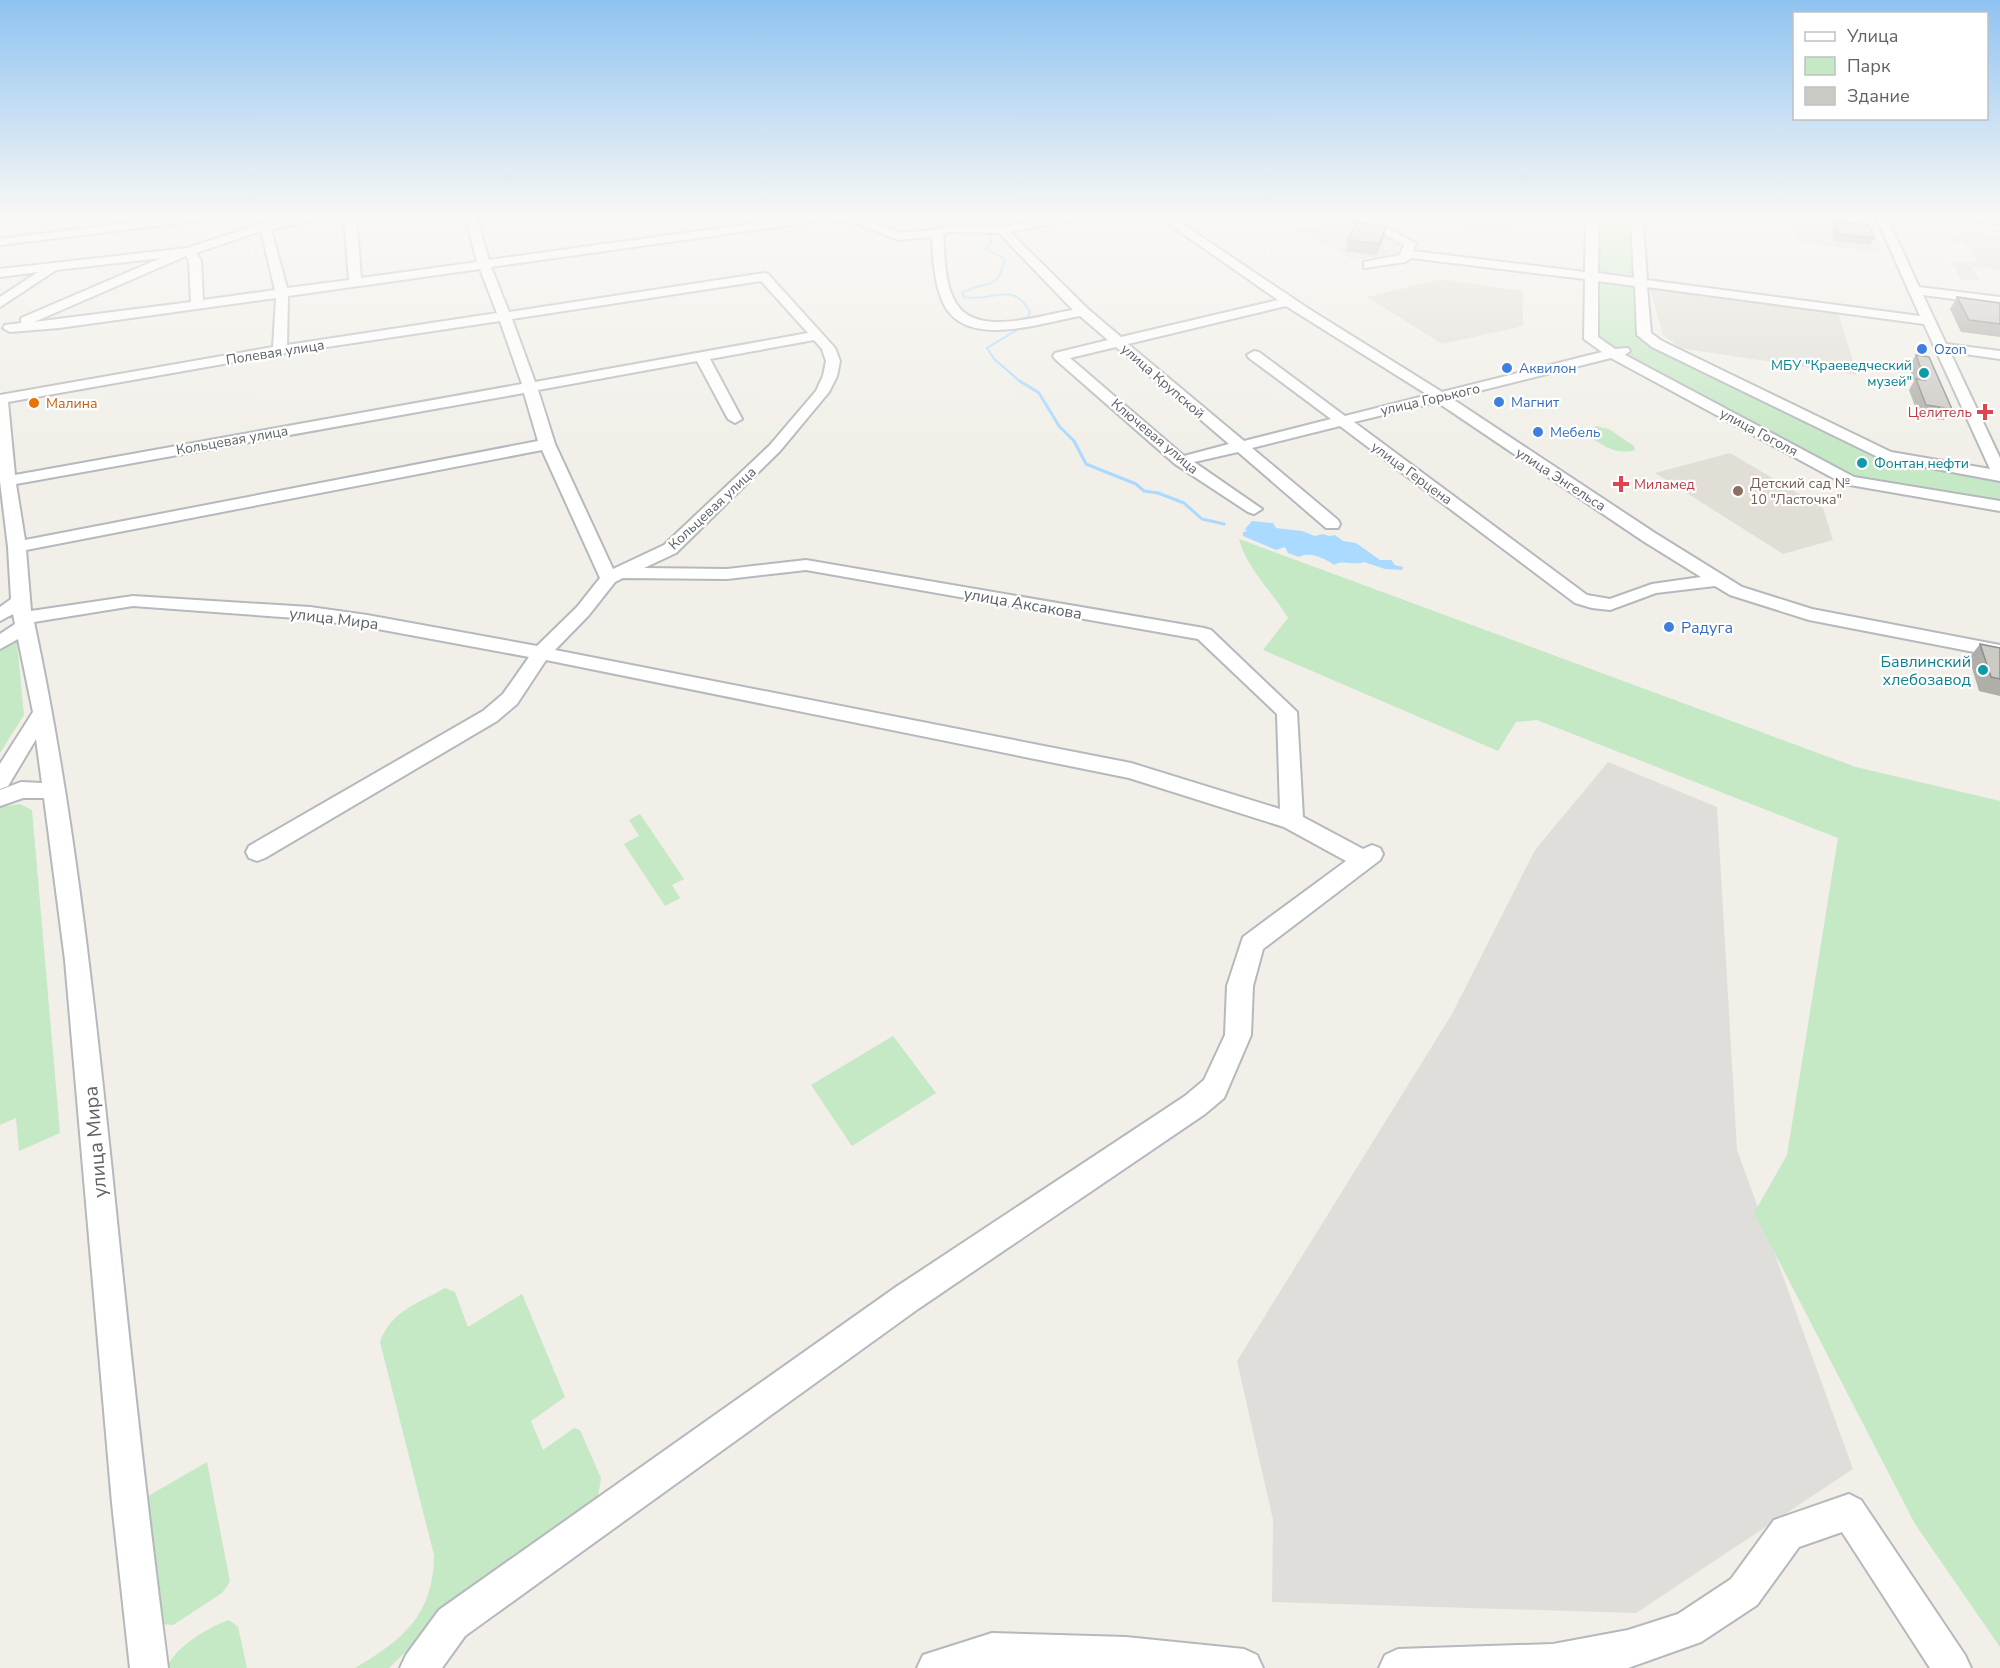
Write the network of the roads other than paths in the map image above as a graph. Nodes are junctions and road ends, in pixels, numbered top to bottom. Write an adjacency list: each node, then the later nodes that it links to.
1 (282, 292): 29 (street)
2 (15, 293): 19 (street)
3 (92, 293): 24 (street)
4 (196, 293): 20 (street)
5 (277, 293): 20 (street)
6 (495, 293): 22 (street)
7 (659, 293): 22 (street, Полевая улица)
8 (778, 293): 25 (street, Кольцевая улица)
9 (946, 293): 21 (street)
10 (1064, 293): 21 (street, улица Крупской)
11 (1277, 293): 17 (street, улица Энгельса)
12 (1590, 293): 30 (street, улица Гоголя)
13 (1642, 293): 27 (street)
14 (1740, 293): 23 (street)
15 (1915, 293): 23 (street)
16 (1936, 293): 18 (street)
17 (1289, 301): 26 (street); 35 (street, улица Энгельса)
18 (2000, 301)
19 (0, 303)
20 (197, 305): 24 (street)
21 (1083, 312): 26 (street, улица Крупской)
22 (505, 316): 29 (street, Полевая улица); 34 (street)
23 (1927, 317): 28 (street)
24 (5, 330)
25 (815, 336): 33 (street, Кольцевая улица); 48 (street, Кольцевая улица)
26 (1118, 342): 40 (street, улица Крупской); 41 (street, Ключевая улица)
27 (1657, 344): 30 (street, улица Горького); 42 (street, улица Гоголя)
28 (1940, 347): 32 (street); 42 (street)
29 (280, 350): 36 (street, Полевая улица)
30 (1614, 354): 35 (street, улица Горького); 44 (street, улица Гоголя)
31 (1254, 355): 38 (street, улица Герцена)
32 (2000, 355)
33 (701, 356): 34 (street, Кольцевая улица); 37 (street)
34 (528, 388): 39 (street); 43 (street, Кольцевая улица)
35 (1438, 398): 38 (street, улица Горького); 49 (street, улица Энгельса)
36 (0, 399): 43 (street, улица Мира)
37 (735, 419)
38 (1341, 420): 40 (street, улица Горького); 49 (street, улица Герцена)
39 (547, 444): 47 (street); 48 (street)
40 (1239, 447): 41 (street, улица Горького); 46 (street, улица Крупской)
41 (1181, 461): 45 (street, Ключевая улица)
42 (2000, 476)
43 (8, 481): 47 (street, улица Мира)
44 (2000, 506)
45 (1254, 509)
46 (1332, 524)
47 (17, 547): 50 (street, улица Мира)
48 (615, 575): 53 (street); 58 (street, улица Аксакова)
49 (1717, 580): 52 (street, улица Энгельса)
50 (17, 615): 51 (street); 53 (street, улица Мира); 54 (street, улица Мира)
51 (0, 643)
52 (2000, 651)
53 (541, 653): 58 (street); 59 (street)
54 (43, 712): 55 (street); 56 (street, улица Мира)
55 (0, 781)
56 (54, 791): 57 (street); 60 (street, улица Мира)
57 (0, 798)
58 (1292, 821): 61 (street)
59 (256, 852)
60 (149, 1668)
61 (419, 1668)
62 (936, 1668): 63 (street)
63 (1244, 1668)
64 (1398, 1668): 65 (street)
65 (1952, 1668)

